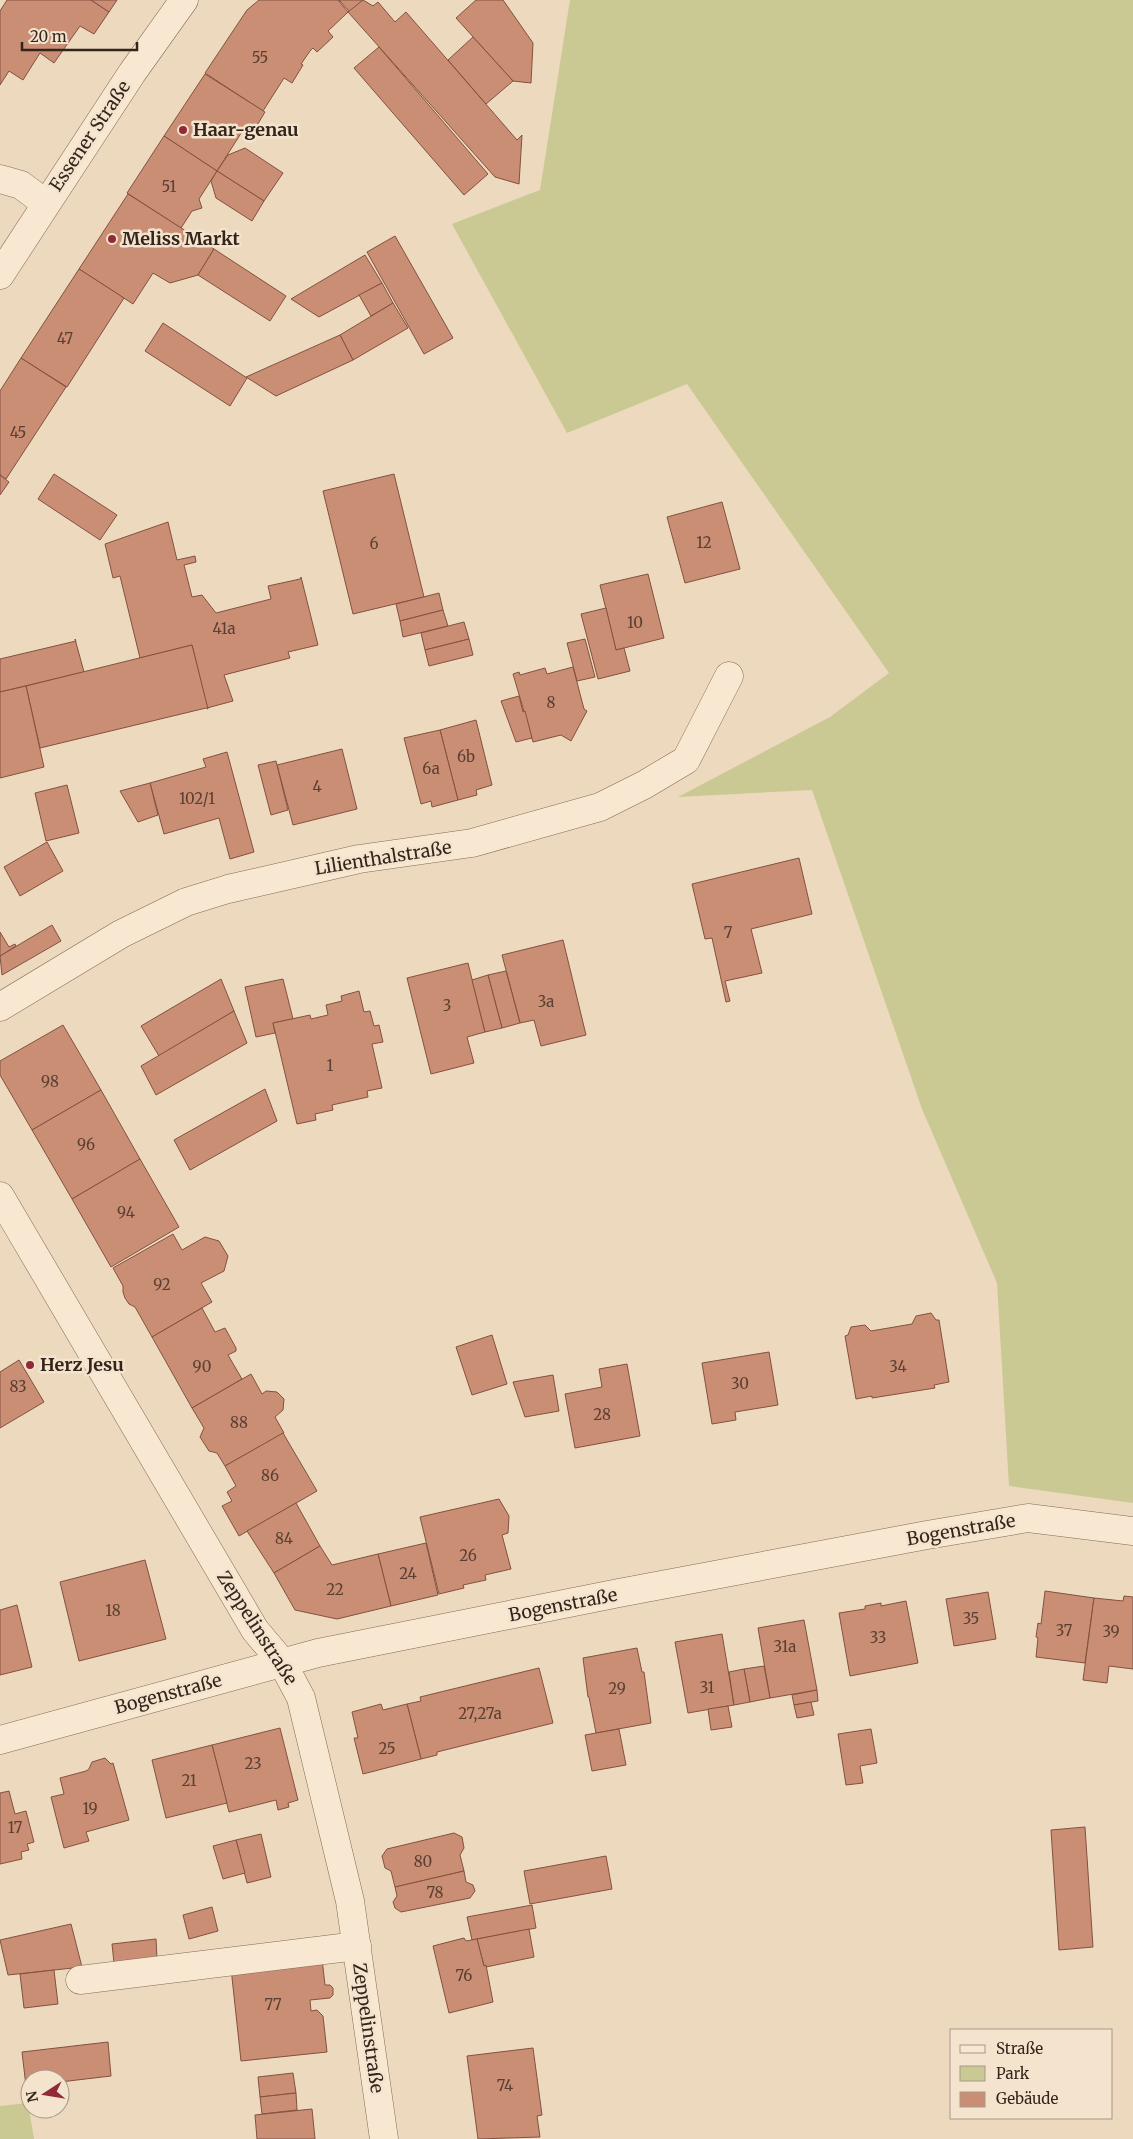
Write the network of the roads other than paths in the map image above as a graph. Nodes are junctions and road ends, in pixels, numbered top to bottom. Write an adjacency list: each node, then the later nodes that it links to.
1 (184, 0): 3 (street, Essener Straße)
2 (0, 179): 3 (street)
3 (45, 203): 4 (street, Essener Straße)
4 (0, 275)
5 (729, 676): 6 (street, Lilienthalstraße)
6 (0, 1007)
7 (0, 1196): 9 (street, Zeppelinstraße)
8 (1133, 1531): 9 (street, Bogenstraße)
9 (282, 1662): 10 (street, Bogenstraße); 11 (street, Zeppelinstraße)
10 (0, 1740)
11 (357, 1946): 12 (street); 13 (street, Zeppelinstraße)
12 (80, 1980)
13 (384, 2139)

